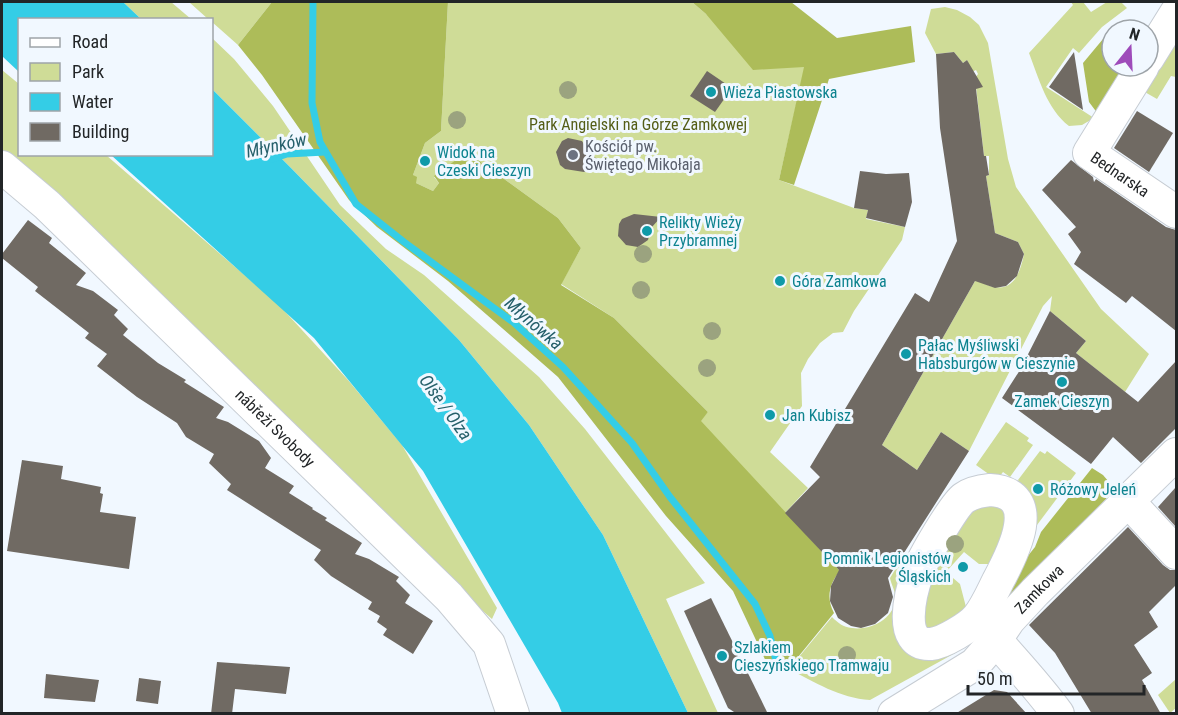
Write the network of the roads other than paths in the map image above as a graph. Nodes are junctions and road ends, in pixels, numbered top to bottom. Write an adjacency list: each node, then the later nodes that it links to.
1 (1171, 22): 2 (street)
2 (1160, 39)
3 (1136, 78): 5 (street, Bednarska)
4 (2, 167): 11 (street, nábřeží Svobody)
5 (1176, 212)
6 (1176, 454): 7 (street, Zamkowa)
7 (1129, 502): 8 (street); 9 (street, Zamkowa)
8 (1176, 552)
9 (986, 630): 9 (street); 10 (street, Zamkowa); 12 (street)
10 (910, 709)
11 (513, 714)
12 (1058, 714)

